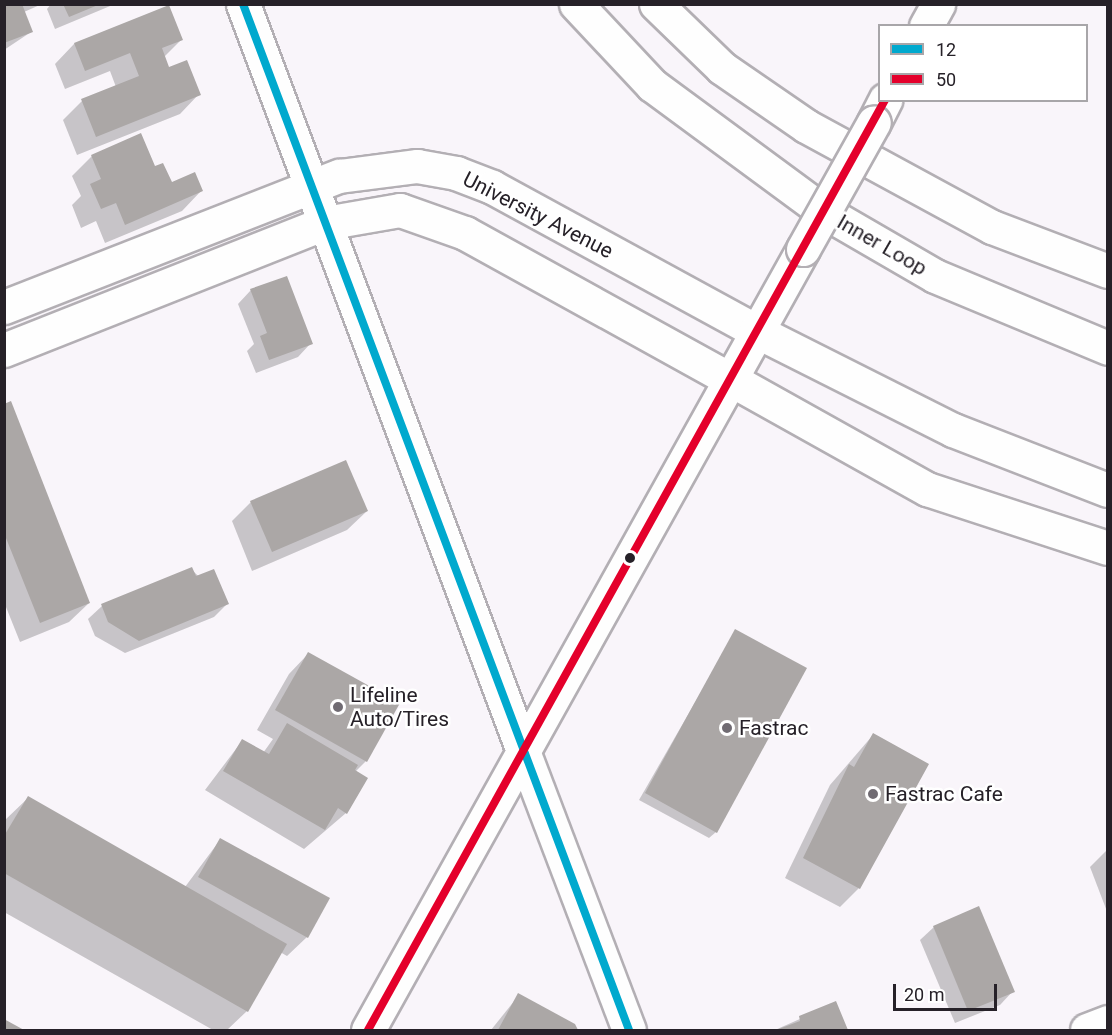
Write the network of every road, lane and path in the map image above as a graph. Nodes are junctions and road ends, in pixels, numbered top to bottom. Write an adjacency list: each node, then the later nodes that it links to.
1 (243, 4): 7 (main road)
2 (576, 4): 12 (main road, Inner Loop)
3 (656, 4): 9 (main road)
4 (938, 4): 5 (main road)
5 (927, 24)
6 (880, 111): 11 (main road, bridge)
7 (311, 186): 8 (main road); 10 (main road, University Avenue); 11 (main road, University Avenue)
8 (324, 223): 13 (main road); 14 (main road); 17 (main road)
9 (1107, 271)
10 (4, 308)
11 (756, 331): 14 (main road); 15 (main road, University Avenue)
12 (1107, 348)
13 (4, 350)
14 (730, 380): 16 (main road); 17 (main road)
15 (1107, 490)
16 (1107, 548)
17 (523, 751): 19 (main road); 20 (main road)
18 (1107, 1022): 21 (main road)
19 (368, 1030)
20 (629, 1030)
21 (1087, 1030)

